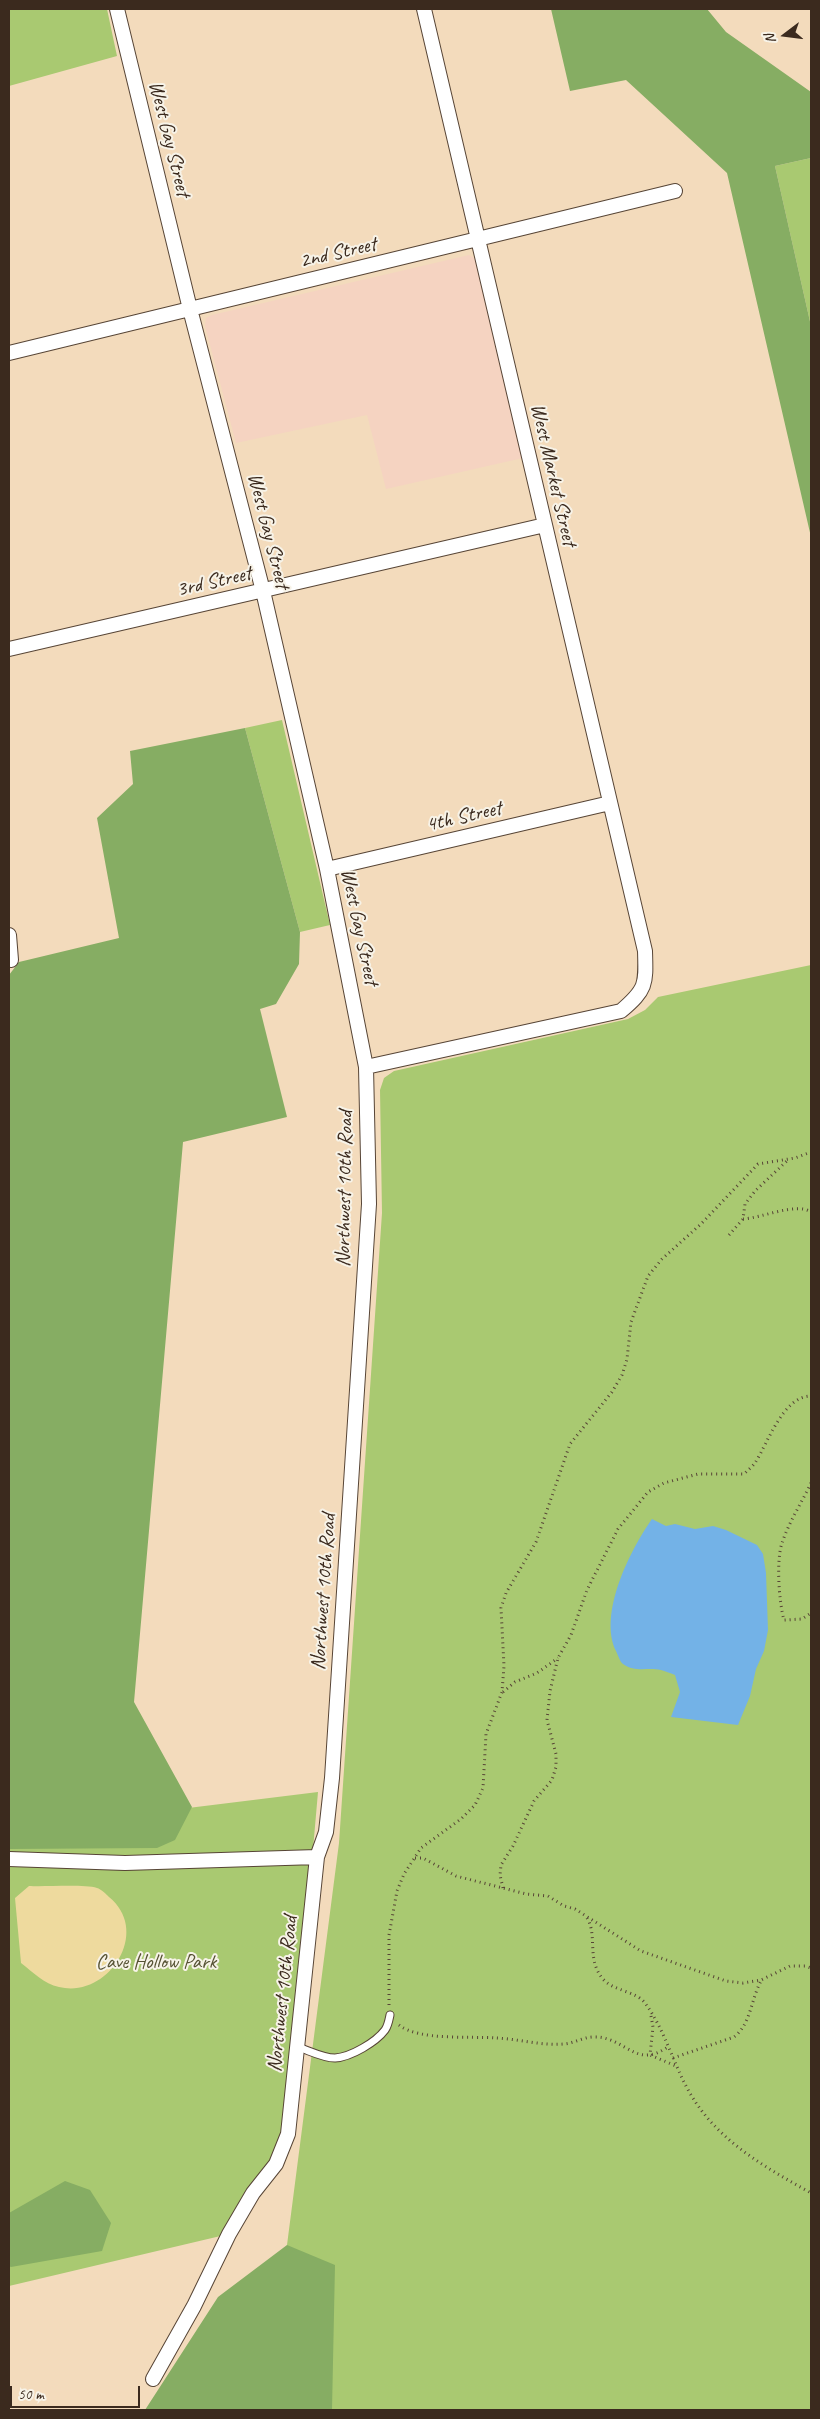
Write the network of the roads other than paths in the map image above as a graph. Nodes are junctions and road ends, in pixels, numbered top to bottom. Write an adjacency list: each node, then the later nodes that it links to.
1 (117, 9): 5 (street, West Gay Street)
2 (424, 9): 4 (street, West Market Street)
3 (675, 191): 4 (street, 2nd Street)
4 (478, 241): 5 (street, 2nd Street); 7 (street, West Market Street)
5 (190, 309): 6 (street, 2nd Street); 8 (street, West Gay Street)
6 (9, 353)
7 (545, 525): 8 (street, 3rd Street); 10 (street, West Market Street)
8 (263, 592): 9 (street, 3rd Street); 11 (street, West Gay Street)
9 (9, 649)
10 (610, 803): 11 (street, 4th Street); 14 (street, West Market Street)
11 (327, 869): 14 (street, West Gay Street)
12 (9, 935): 13 (street)
13 (11, 960)
14 (366, 1067): 15 (street, Northwest 10th Road)
15 (316, 1857): 16 (street); 18 (street, Northwest 10th Road)
16 (9, 1859)
17 (390, 2015): 18 (lane)
18 (298, 2046): 19 (street, Northwest 10th Road)
19 (153, 2379)

